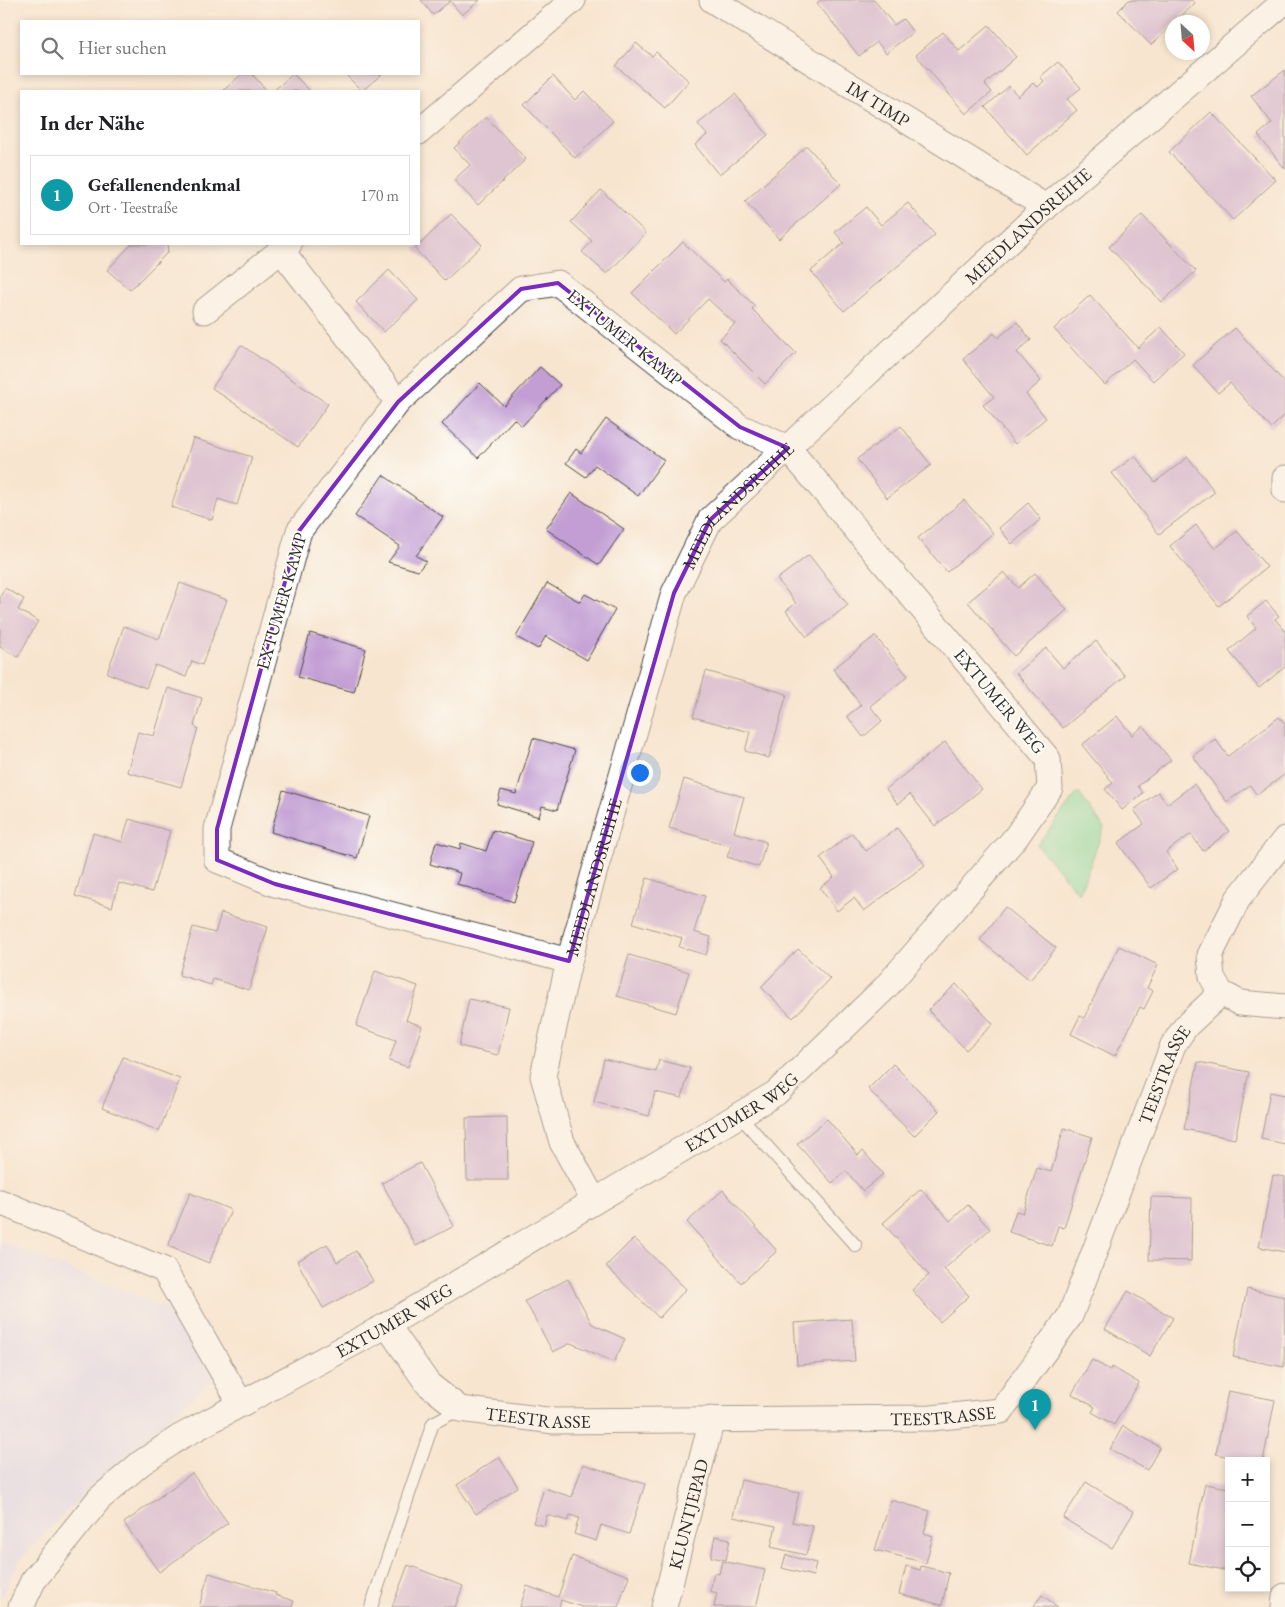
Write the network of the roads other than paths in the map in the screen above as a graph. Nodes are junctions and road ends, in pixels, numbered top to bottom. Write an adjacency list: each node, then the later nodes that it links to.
1 (573, 0): 4 (street)
2 (712, 0): 5 (street, IM TIMP)
3 (1285, 1): 5 (street, MEEDLANDSREIHE)
4 (420, 131)
5 (1046, 207): 9 (street, MEEDLANDSREIHE)
6 (285, 247): 7 (street); 8 (street)
7 (205, 311)
8 (398, 402): 9 (street, EXTUMER KAMP); 13 (street, EXTUMER KAMP)
9 (788, 448): 13 (street, MEEDLANDSREIHE); 16 (street, EXTUMER WEG)
10 (1285, 478): 11 (street)
11 (1285, 490)
12 (1285, 839): 14 (street)
13 (569, 961): 17 (street, MEEDLANDSREIHE)
14 (1221, 992): 15 (street); 23 (street, TEESTRASSE)
15 (1285, 1008)
16 (739, 1115): 17 (street, EXTUMER WEG); 19 (lane)
17 (594, 1201): 20 (street, EXTUMER WEG)
18 (0, 1202): 21 (street)
19 (856, 1246)
20 (387, 1325): 21 (street, EXTUMER WEG); 22 (street, TEESTRASSE)
21 (241, 1404): 25 (street, EXTUMER WEG)
22 (460, 1409): 23 (street, TEESTRASSE); 26 (lane)
23 (712, 1419): 27 (street, KLUNTJEPAD)
24 (1285, 1596): 28 (street)
25 (21, 1607)
26 (371, 1607)
27 (664, 1607)
28 (1284, 1607)

